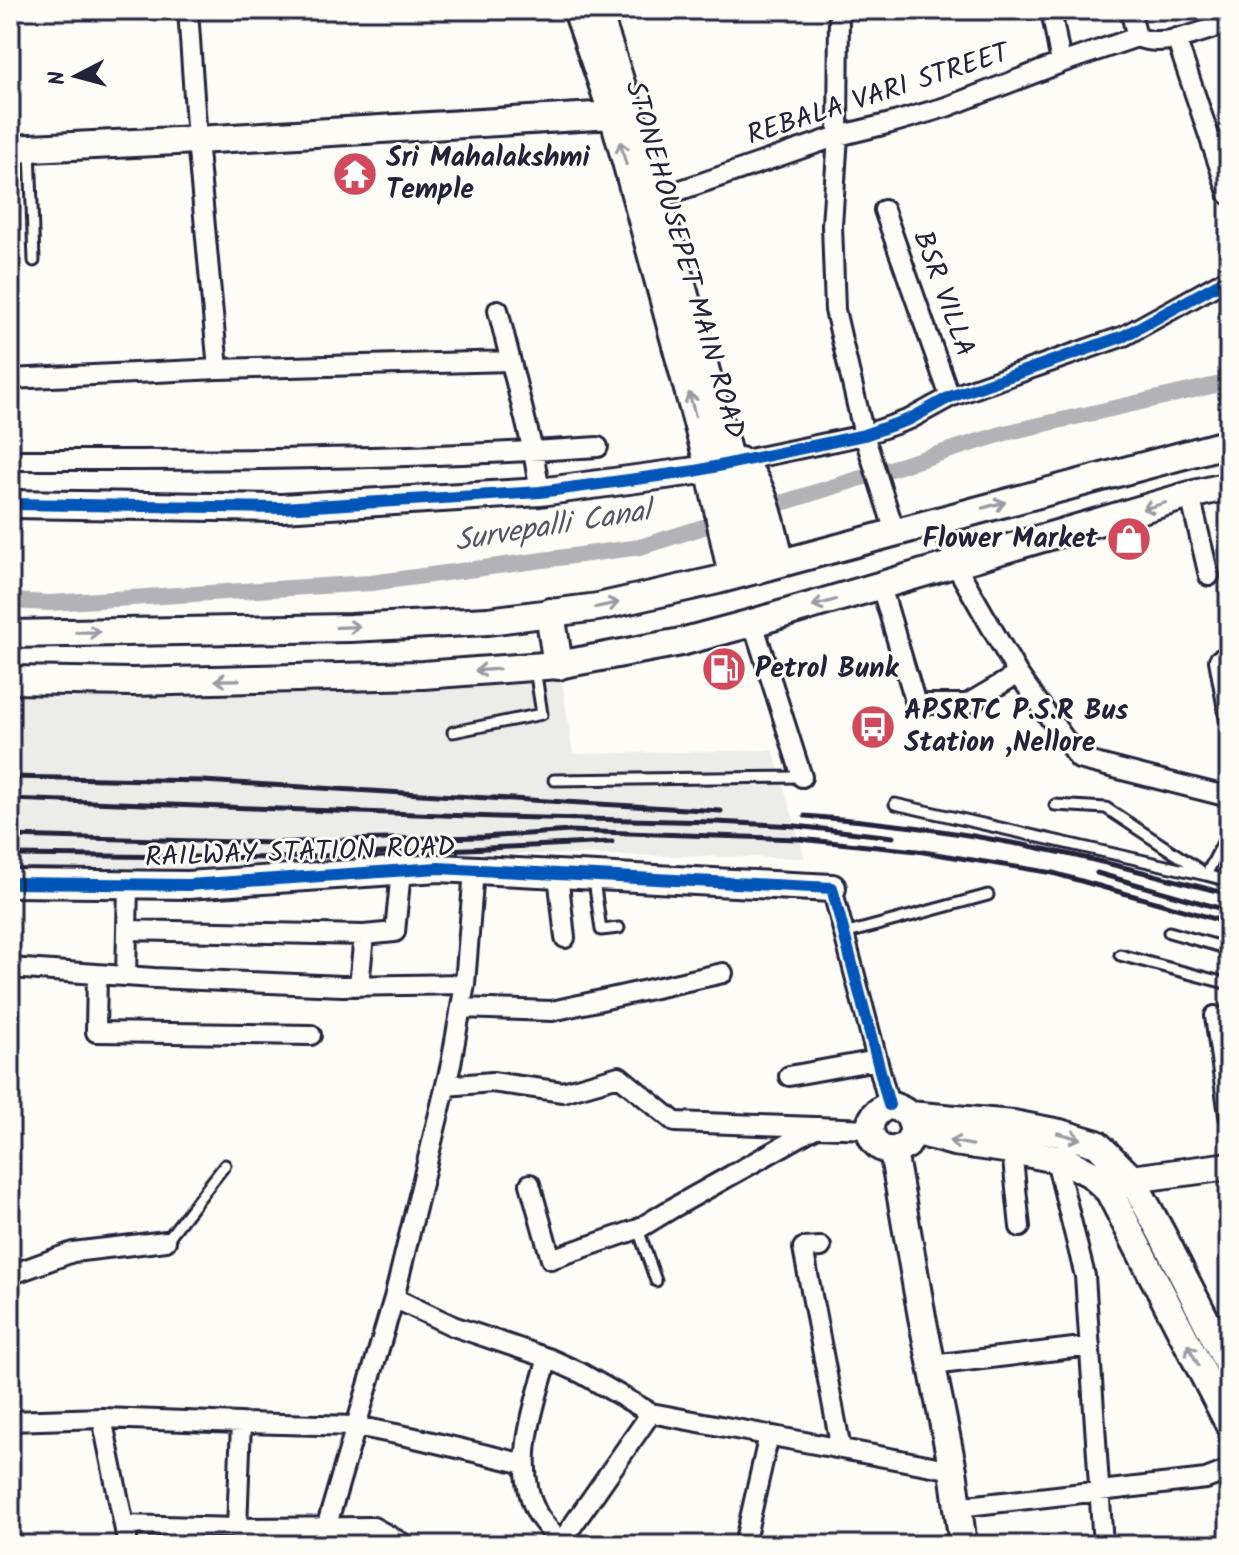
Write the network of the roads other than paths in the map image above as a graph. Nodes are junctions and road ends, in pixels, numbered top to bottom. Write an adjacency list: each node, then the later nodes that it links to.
1 (188, 10): 13 (street)
2 (577, 10): 11 (main road, STONEHOUSEPET MAIN ROAD)
3 (597, 10): 11 (main road)
4 (839, 10): 12 (street)
5 (1051, 10): 10 (street)
6 (1130, 10): 8 (street)
7 (1229, 23): 9 (street, REBALA VARI STREET)
8 (1137, 37): 9 (street, REBALA VARI STREET); 10 (street, REBALA VARI STREET)
9 (1176, 38): 15 (street)
10 (1061, 63): 12 (street, REBALA VARI STREET)
11 (622, 113): 13 (main road); 16 (main road, STONEHOUSEPET MAIN ROAD)
12 (838, 136): 16 (street, REBALA VARI STREET); 25 (street)
13 (197, 140): 14 (main road); 22 (street)
14 (20, 149): 18 (lane)
15 (1229, 195)
16 (648, 201): 30 (main road, STONEHOUSEPET MAIN ROAD)
17 (884, 210): 24 (street, BSR VILLA)
18 (34, 261)
19 (1229, 279): 24 (street)
20 (498, 310): 21 (street)
21 (510, 361): 22 (street); 28 (street)
22 (218, 369): 23 (street)
23 (10, 379)
24 (950, 397): 25 (street)
25 (864, 435): 30 (street); 36 (street)
26 (1229, 443): 35 (main road, one-way to 26)
27 (598, 447): 28 (street)
28 (533, 451): 29 (street); 32 (street)
29 (10, 460)
30 (723, 476): 32 (main road); 37 (main road, STONEHOUSEPET MAIN ROAD); 37 (main road)
31 (1229, 486): 33 (main road)
32 (540, 492): 34 (main road)
33 (1190, 495): 38 (main road, one-way to 38); 39 (street)
34 (10, 504)
35 (941, 519): 36 (main road); 38 (street)
36 (895, 532): 37 (main road)
37 (745, 562): 41 (main road, one-way to 37)
38 (955, 564): 40 (main road); 46 (street)
39 (1209, 576)
40 (881, 586): 42 (main road, one-way to 42); 46 (street)
41 (550, 613): 43 (main road, one-way to 41); 45 (main road)
42 (753, 623): 45 (main road); 50 (street)
43 (10, 634)
44 (1229, 655): 48 (street)
45 (546, 666): 47 (main road, one-way to 47); 49 (lane)
46 (1018, 674): 52 (street)
47 (10, 680)
48 (1229, 715)
49 (453, 732)
50 (802, 777): 51 (lane)
51 (554, 780)
52 (1229, 797)
53 (895, 804): 59 (lane)
54 (1055, 805): 59 (lane)
55 (1229, 831): 59 (lane)
56 (474, 870): 57 (main road, RAILWAY STATION ROAD); 58 (main road, RAILWAY STATION ROAD); 78 (street)
57 (401, 871): 63 (main road, RAILWAY STATION ROAD); 70 (street)
58 (558, 874): 60 (main road, RAILWAY STATION ROAD); 71 (street)
59 (1206, 875): 61 (lane)
60 (593, 876): 64 (main road, RAILWAY STATION ROAD); 66 (lane)
61 (1229, 881)
62 (10, 883): 63 (main road, RAILWAY STATION ROAD)
63 (128, 885): 67 (street)
64 (832, 888): 69 (street)
65 (988, 895): 69 (lane)
66 (619, 928)
67 (127, 930): 70 (street); 77 (street)
68 (1169, 932): 72 (lane)
69 (844, 934): 84 (street)
70 (364, 935): 80 (street)
71 (565, 938)
72 (1229, 949)
73 (1120, 955): 79 (lane)
74 (10, 968): 76 (street)
75 (723, 973): 81 (street)
76 (97, 974): 77 (street); 83 (street)
77 (126, 976): 80 (street)
78 (465, 984): 80 (street); 81 (street)
79 (1229, 984)
80 (359, 986)
81 (461, 1008): 86 (street)
82 (1215, 1016): 87 (street)
83 (311, 1035)
84 (877, 1060): 85 (street); 88 (street)
85 (789, 1076)
86 (446, 1086): 89 (street); 105 (street)
87 (1229, 1115)
88 (904, 1117): 90 (main road); 91 (main road, one-way to 88); 92 (main road); 97 (main road, one-way to 97)
89 (817, 1127): 90 (street); 99 (street)
90 (870, 1129): 92 (main road)
91 (1012, 1150): 93 (main road); 98 (street)
92 (893, 1151): 109 (main road)
93 (1056, 1160): 97 (main road); 106 (street)
94 (225, 1165): 100 (lane)
95 (1229, 1166): 97 (main road)
96 (530, 1184): 99 (street)
97 (1120, 1185): 108 (main road); 114 (main road, one-way to 97)
98 (1020, 1227)
99 (638, 1229): 104 (lane)
100 (166, 1241): 103 (street)
101 (821, 1247): 117 (street)
102 (10, 1252): 103 (lane)
103 (13, 1274)
104 (656, 1281)
105 (394, 1298): 107 (street); 115 (street)
106 (1090, 1346): 109 (street); 121 (street)
107 (548, 1358): 110 (street); 118 (street)
108 (1228, 1363)
109 (932, 1365): 119 (main road)
110 (651, 1413): 116 (street); 126 (street)
111 (102, 1418): 112 (street); 113 (street); 123 (street)
112 (10, 1421)
113 (241, 1423): 115 (street); 124 (street)
114 (1229, 1424)
115 (356, 1426): 118 (street); 125 (street)
116 (769, 1435): 117 (street); 129 (street)
117 (841, 1449): 119 (street)
118 (525, 1464): 126 (street)
119 (953, 1470): 122 (main road)
120 (1229, 1470): 121 (street)
121 (1100, 1491): 122 (street); 131 (street)
122 (958, 1507): 130 (main road)
123 (124, 1525): 124 (street); 127 (street)
124 (237, 1528): 125 (street)
125 (324, 1536): 128 (street)
126 (560, 1544)
127 (128, 1545)
128 (406, 1545)
129 (744, 1545)
130 (963, 1545)
131 (1103, 1545)

